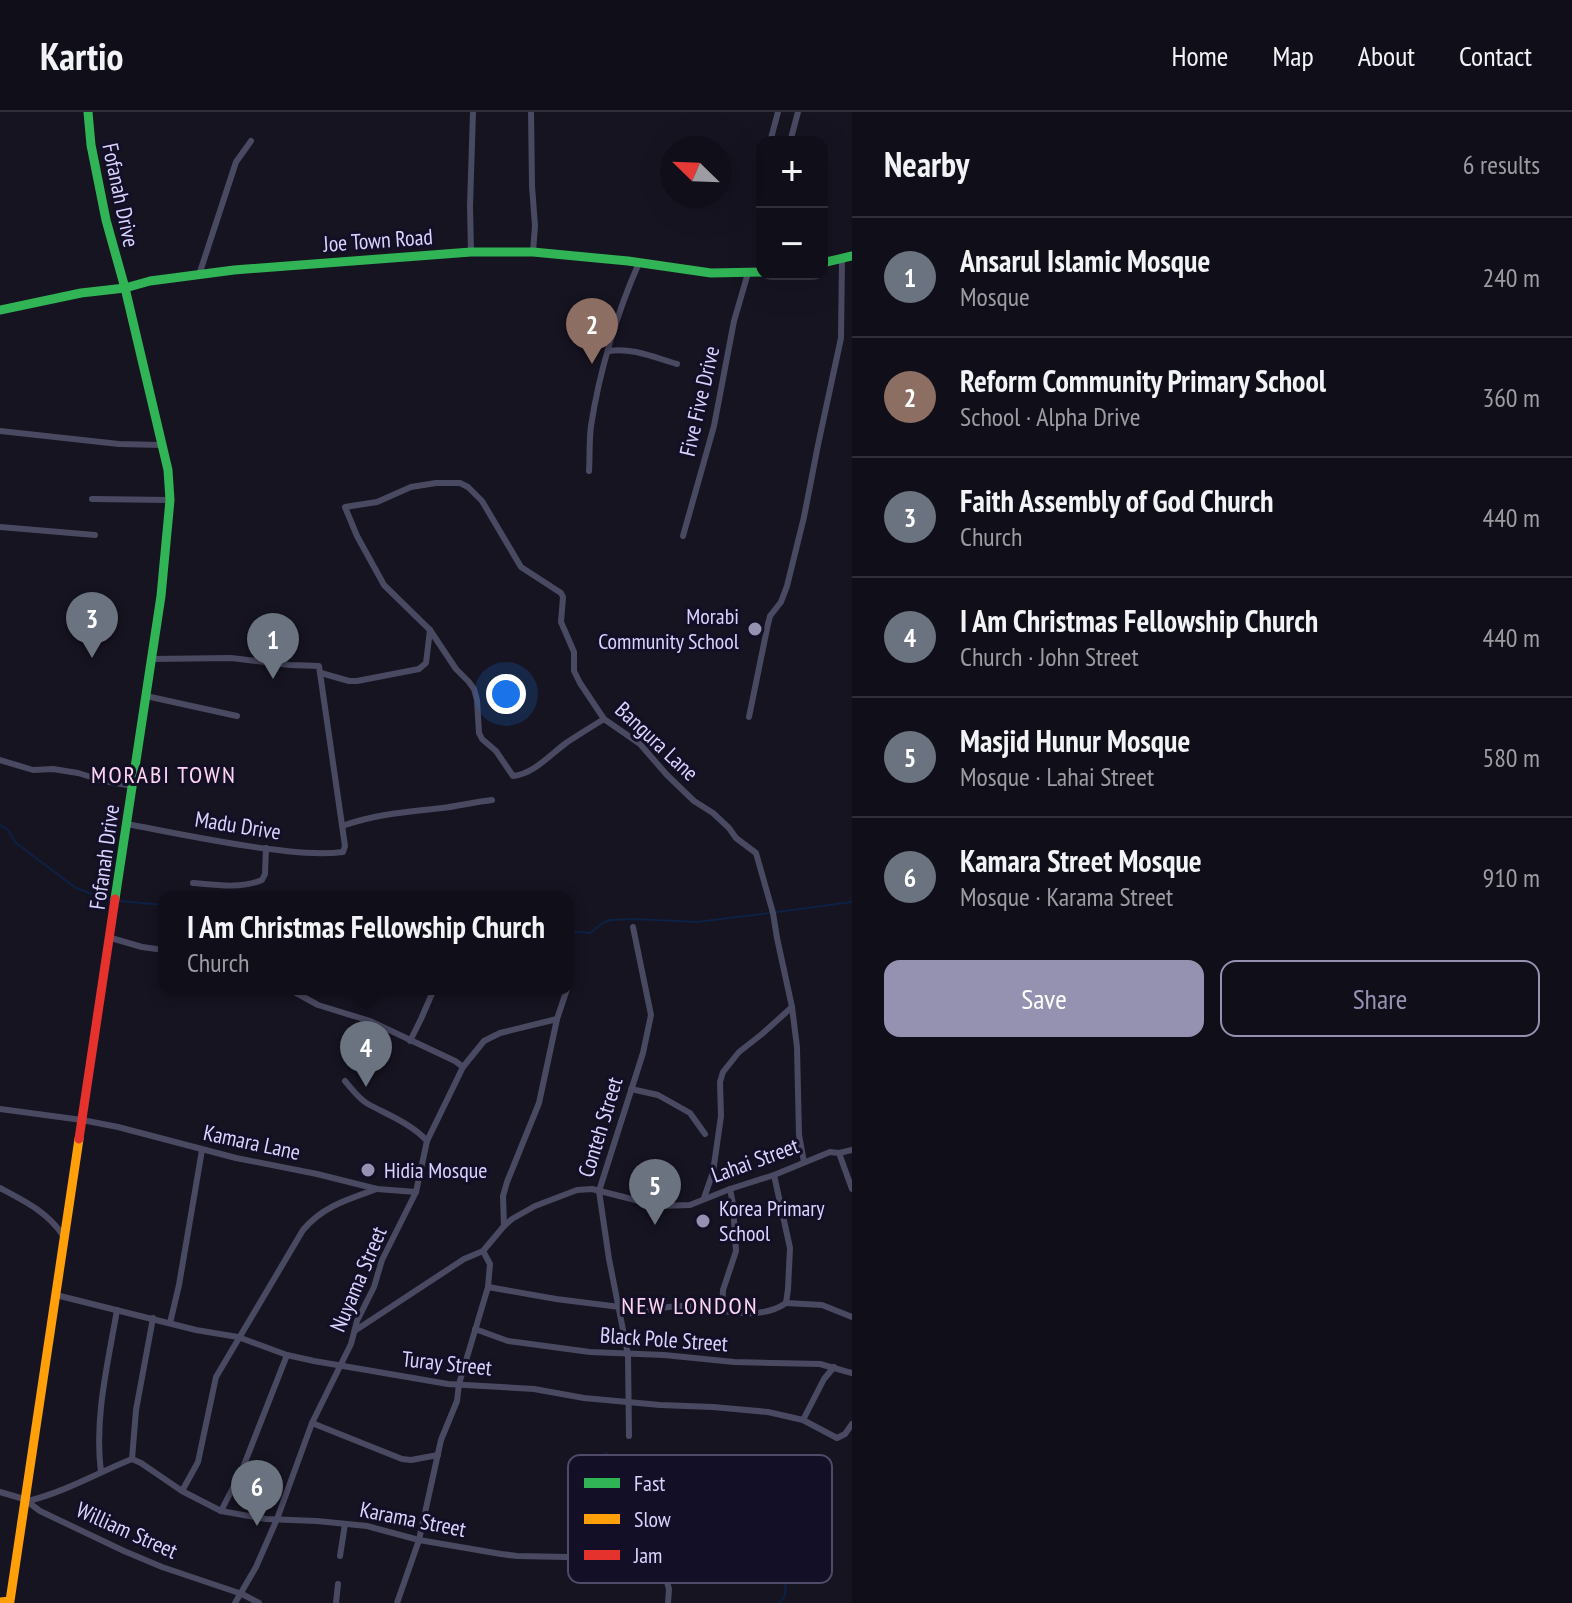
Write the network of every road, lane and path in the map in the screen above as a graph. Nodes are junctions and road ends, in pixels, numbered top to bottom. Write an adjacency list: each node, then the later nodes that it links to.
1 (88, 112): 16 (street, Fofanah Drive)
2 (473, 112): 9 (street)
3 (531, 112): 10 (street)
4 (778, 112): 6 (street)
5 (798, 112): 7 (street)
6 (772, 136)
7 (792, 136)
8 (251, 141): 15 (street)
9 (471, 252): 10 (street, Joe Town Road); 15 (street, Joe Town Road)
10 (533, 252): 12 (street, Joe Town Road)
11 (847, 257): 33 (street)
12 (639, 263): 14 (street, Joe Town Road); 18 (street)
13 (756, 271): 14 (street, Joe Town Road)
14 (748, 273): 27 (street, Five Five Drive)
15 (199, 275): 16 (street, Joe Town Road)
16 (125, 288): 17 (street, Joe Town Road); 21 (street, Fofanah Drive)
17 (0, 310)
18 (609, 351): 19 (street); 22 (street)
19 (677, 364)
20 (0, 431): 21 (street)
21 (162, 445): 24 (street, Fofanah Drive)
22 (589, 471)
23 (92, 499): 24 (street)
24 (170, 500): 29 (street, Fofanah Drive)
25 (0, 527): 26 (street)
26 (95, 535)
27 (683, 536)
28 (430, 630): 30 (street); 34 (street); 34 (street, Bangura Lane)
29 (152, 659): 30 (street); 31 (street, Fofanah Drive)
30 (321, 673): 39 (street)
31 (146, 696): 32 (street); 36 (street, Fofanah Drive)
32 (237, 716)
33 (749, 717)
34 (604, 719): 48 (street, Bangura Lane)
35 (0, 760): 36 (street)
36 (133, 786): 38 (street, Fofanah Drive)
37 (492, 800): 39 (street)
38 (127, 824): 40 (street, Madu Drive); 43 (street, Fofanah Drive)
39 (342, 826): 40 (street, Madu Drive)
40 (266, 848): 41 (street)
41 (193, 883)
42 (633, 927): 53 (street, Conteh Street)
43 (111, 938): 44 (street); 55 (street, Fofanah Drive)
44 (158, 949)
45 (300, 995): 50 (street)
46 (431, 995): 50 (street)
47 (565, 995): 49 (street)
48 (792, 1007): 61 (street, Bangura Lane); 69 (street)
49 (557, 1019): 51 (street, Nuyama Street); 70 (street)
50 (410, 1041): 51 (street)
51 (463, 1067): 57 (street, Nuyama Street)
52 (345, 1081): 57 (street)
53 (631, 1089): 56 (street); 67 (street, Conteh Street)
54 (0, 1109): 55 (street, Kamara Lane)
55 (82, 1120): 58 (street, Kamara Lane); 71 (street, Fofanah Drive)
56 (705, 1134)
57 (427, 1141): 68 (street, Nuyama Street)
58 (202, 1150): 64 (street, Kamara Lane); 81 (street)
59 (852, 1150): 60 (street)
60 (839, 1153): 61 (street, Lahai Street); 66 (street)
61 (804, 1162): 62 (street, Lahai Street)
62 (774, 1175): 65 (street, Lahai Street); 75 (street)
63 (0, 1188): 71 (street)
64 (377, 1189): 68 (street, Kamara Lane); 84 (street)
65 (730, 1189): 69 (street, Lahai Street); 78 (street)
66 (852, 1189)
67 (599, 1191): 69 (street, Lahai Street); 70 (street, Lahai Street); 76 (street, Conteh Street)
68 (416, 1192): 83 (street, Nuyama Street)
69 (704, 1198)
70 (504, 1226): 72 (street, Lahai Street)
71 (64, 1237): 74 (street, Fofanah Drive)
72 (483, 1251): 73 (street); 83 (street, Lahai Street)
73 (488, 1287): 76 (street); 82 (street)
74 (56, 1295): 77 (street, Turay Street); 101 (street, Fofanah Drive)
75 (786, 1303): 78 (street); 79 (street)
76 (620, 1307): 78 (street); 86 (street, Conteh Street)
77 (117, 1310): 80 (street, Turay Street); 98 (street)
78 (722, 1310)
79 (852, 1317)
80 (153, 1318): 81 (street, Turay Street); 97 (street)
81 (170, 1323): 84 (street, Turay Street)
82 (475, 1329): 86 (street, Black Pole Street); 90 (street)
83 (355, 1331): 87 (street, Nuyama Street)
84 (238, 1337): 85 (street, Turay Street); 99 (street)
85 (287, 1355): 87 (street, Turay Street); 102 (street)
86 (628, 1355): 88 (street, Black Pole Street); 91 (street, Conteh Street)
87 (341, 1366): 90 (street, Turay Street); 93 (street, Nuyama Street)
88 (834, 1367): 89 (street, Black Pole Street); 92 (street)
89 (852, 1373)
90 (459, 1384): 91 (street, Turay Street); 96 (street)
91 (629, 1401): 92 (street, Turay Street); 95 (street, Conteh Street)
92 (803, 1420): 94 (street, Turay Street)
93 (312, 1423): 96 (street); 103 (street, Nuyama Street)
94 (852, 1424)
95 (629, 1436)
96 (438, 1455): 105 (street)
97 (132, 1459): 98 (street); 99 (street, Karama Street)
98 (101, 1472): 101 (street)
99 (182, 1491): 102 (street, Karama Street)
100 (0, 1492): 101 (street, William Street)
101 (26, 1500): 110 (street, William Street); 111 (street, Fofanah Drive)
102 (221, 1511): 103 (street, Karama Street)
103 (277, 1519): 104 (street, Karama Street); 110 (street, Nuyama Street)
104 (345, 1524): 105 (street, Karama Street); 106 (street)
105 (419, 1540): 107 (street, Karama Street); 115 (street)
106 (340, 1556)
107 (568, 1557)
108 (667, 1583): 116 (street)
109 (338, 1584): 114 (street)
110 (242, 1594): 112 (street, Nuyama Street); 113 (street, William Street)
111 (9, 1602)
112 (235, 1603)
113 (259, 1603)
114 (336, 1603)
115 (397, 1603)
116 (668, 1603)

